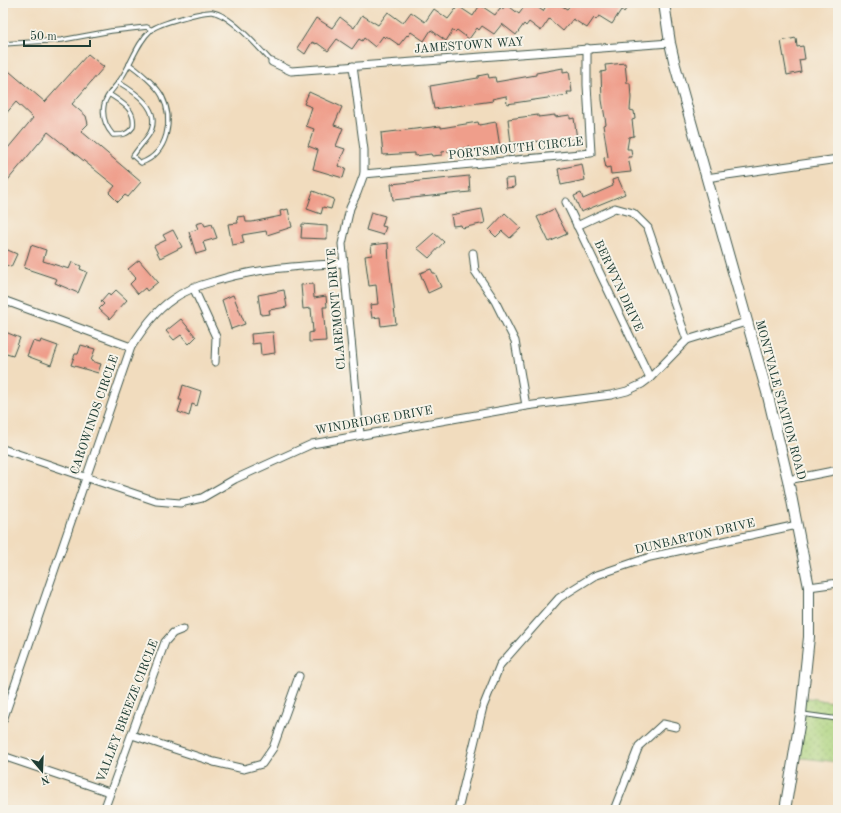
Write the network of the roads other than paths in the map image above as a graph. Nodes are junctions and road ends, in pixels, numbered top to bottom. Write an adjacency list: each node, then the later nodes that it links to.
1 (664, 3): 3 (street, MONTVALE STATION ROAD)
2 (152, 30): 4 (lane); 6 (lane); 7 (lane)
3 (670, 43): 5 (street, JAMESTOWN WAY); 13 (street, MONTVALE STATION ROAD)
4 (3, 44)
5 (588, 48): 8 (street, JAMESTOWN WAY); 12 (street, PORTSMOUTH CIRCLE)
6 (272, 62): 8 (street, JAMESTOWN WAY)
7 (129, 64): 9 (lane); 9 (lane)
8 (353, 66): 12 (street, CLAREMONT DRIVE)
9 (118, 82): 10 (lane)
10 (109, 94): 10 (lane)
11 (838, 159): 13 (street)
12 (364, 174): 17 (street, CLAREMONT DRIVE)
13 (706, 178): 20 (street, MONTVALE STATION ROAD)
14 (566, 202): 15 (street, BERWYN DRIVE)
15 (577, 226): 21 (street); 24 (street, BERWYN DRIVE)
16 (473, 253): 25 (street)
17 (344, 263): 18 (street, CAROWINDS CIRCLE); 26 (street, CLAREMONT DRIVE)
18 (193, 287): 22 (street, CAROWINDS CIRCLE); 23 (street)
19 (3, 300): 22 (street)
20 (746, 322): 21 (street, WINDRIDGE DRIVE); 30 (street, MONTVALE STATION ROAD)
21 (688, 340): 24 (street, WINDRIDGE DRIVE)
22 (131, 347): 29 (street, CAROWINDS CIRCLE)
23 (215, 362)
24 (650, 378): 25 (street, WINDRIDGE DRIVE)
25 (526, 406): 26 (street, WINDRIDGE DRIVE)
26 (360, 434): 29 (street, WINDRIDGE DRIVE)
27 (3, 449): 29 (street, WINDRIDGE DRIVE)
28 (838, 470): 30 (street)
29 (85, 476): 37 (street, CAROWINDS CIRCLE)
30 (788, 480): 31 (street, MONTVALE STATION ROAD)
31 (797, 525): 33 (street, MONTVALE STATION ROAD); 44 (street, DUNBARTON DRIVE)
32 (838, 583): 33 (street)
33 (809, 587): 36 (street, MONTVALE STATION ROAD)
34 (183, 629): 40 (street, VALLEY BREEZE CIRCLE)
35 (299, 676): 40 (street)
36 (801, 714): 38 (lane); 46 (street, MONTVALE STATION ROAD)
37 (3, 720)
38 (838, 720)
39 (676, 727): 45 (street)
40 (132, 735): 42 (street, VALLEY BREEZE CIRCLE)
41 (3, 756): 42 (street)
42 (109, 792): 43 (street, VALLEY BREEZE CIRCLE)
43 (104, 810)
44 (458, 810)
45 (614, 810)
46 (785, 810)

